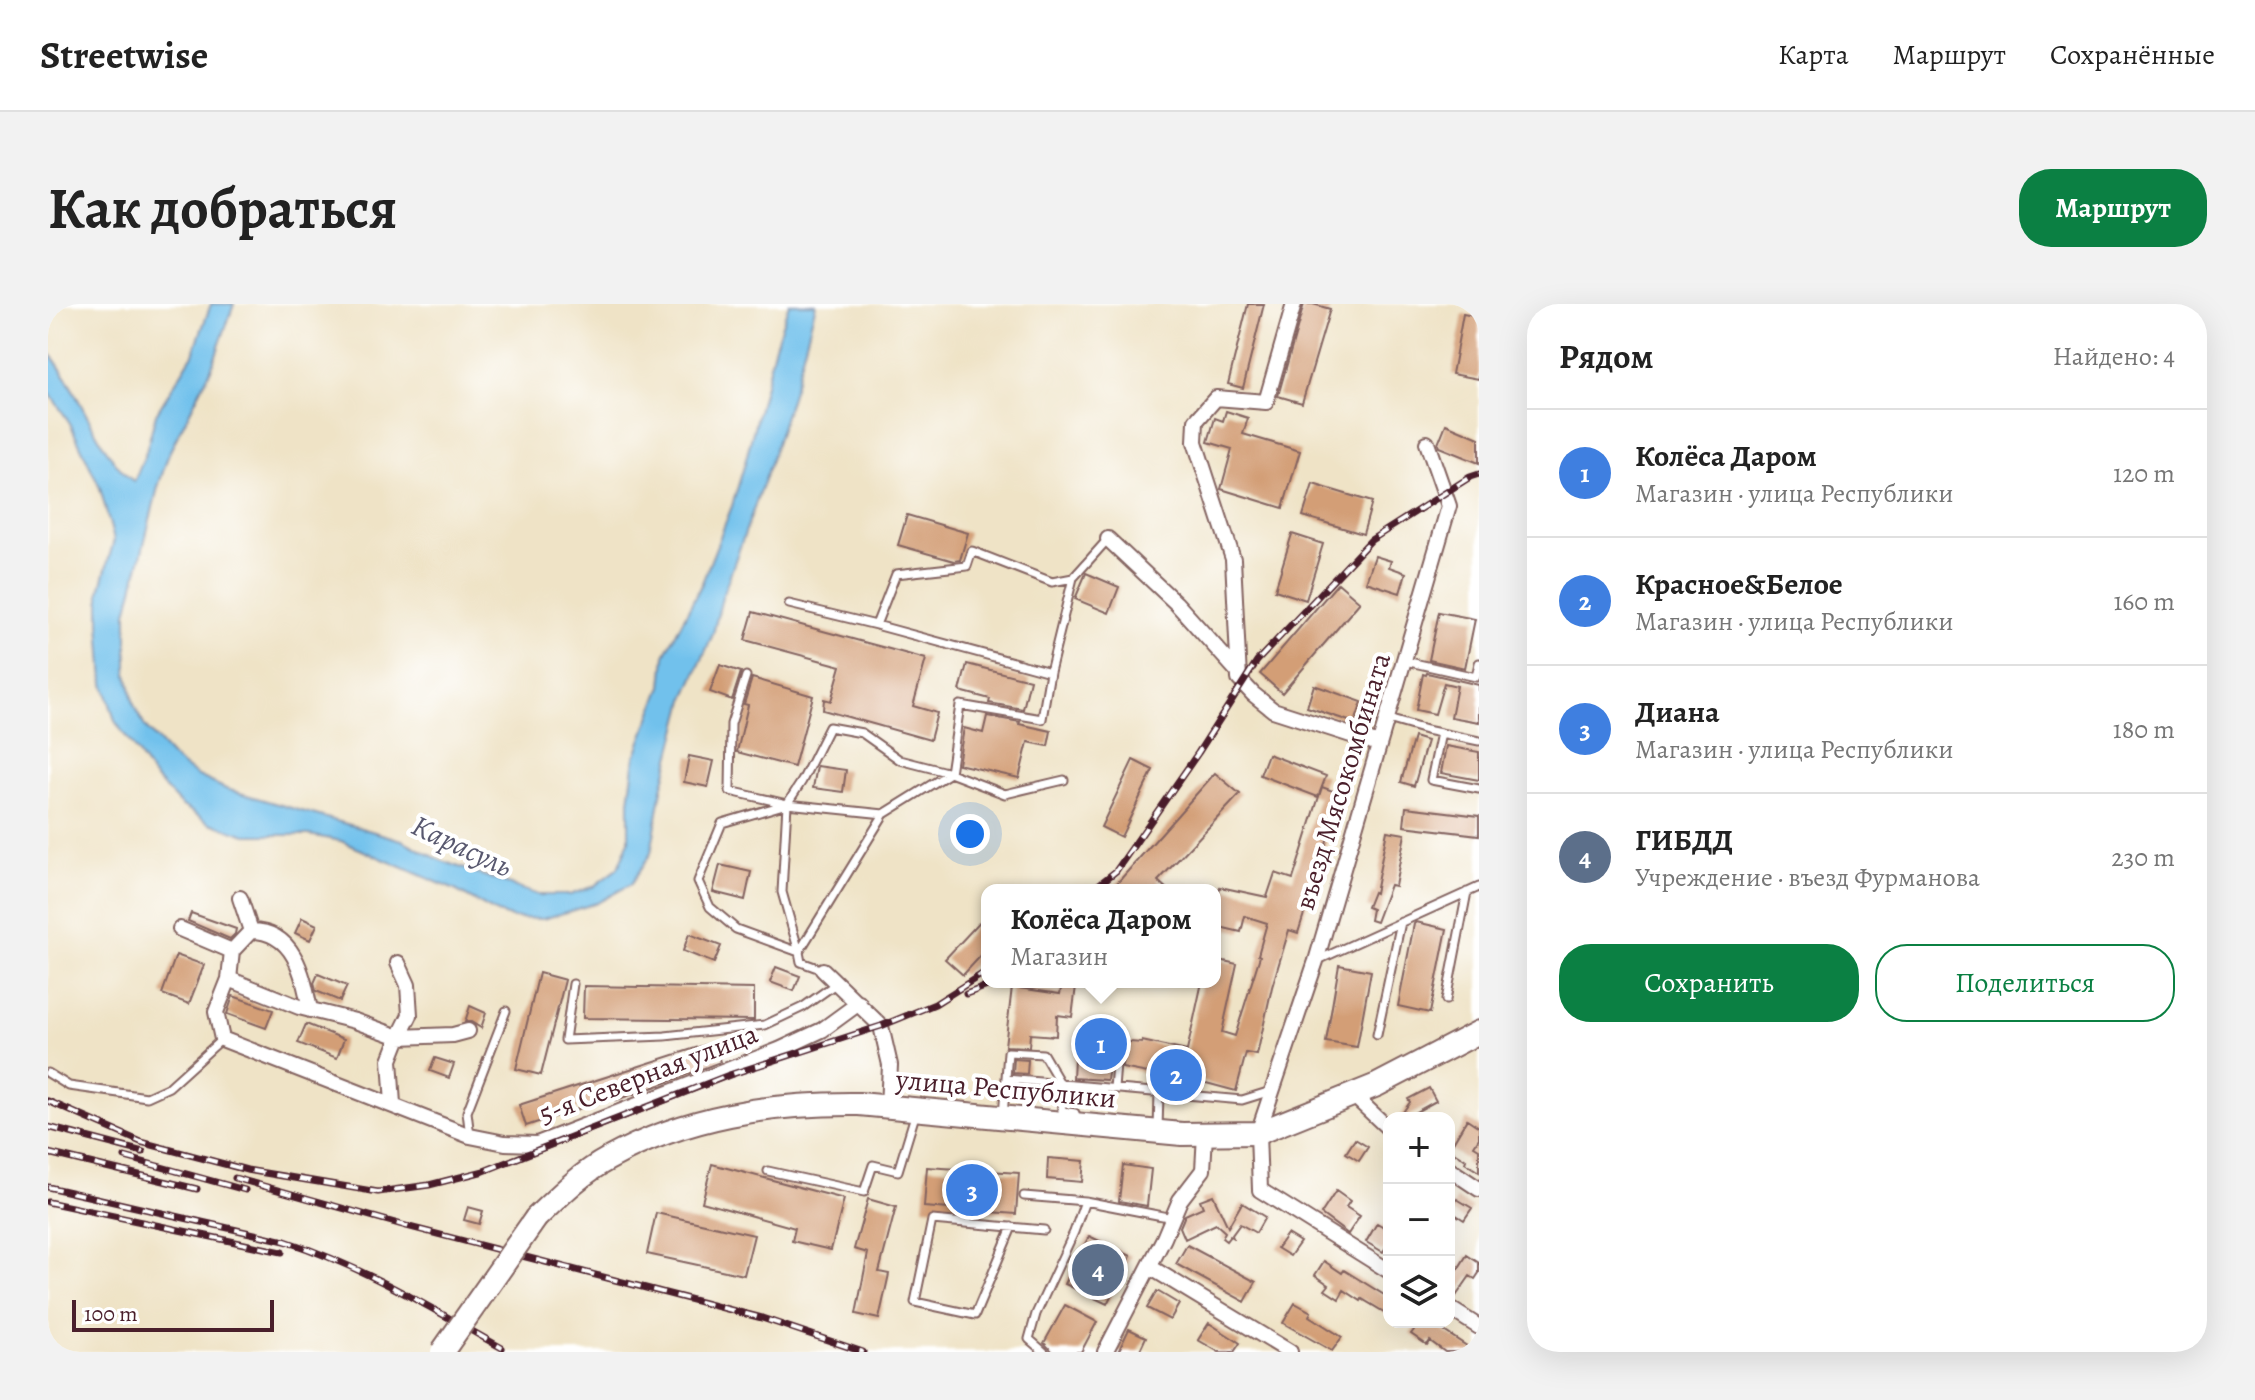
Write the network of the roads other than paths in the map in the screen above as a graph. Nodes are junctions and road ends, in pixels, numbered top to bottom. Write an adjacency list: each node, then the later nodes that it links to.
1 (1294, 304): 10 (street)
2 (1427, 443): 7 (street, въезд Мясокомбината)
3 (1108, 539): 4 (lane); 10 (street)
4 (1073, 578): 6 (lane); 9 (lane)
5 (789, 604): 6 (lane)
6 (876, 625): 9 (lane)
7 (1405, 661): 8 (lane); 12 (street, въезд Мясокомбината)
8 (1479, 663)
9 (1050, 672): 16 (lane)
10 (1238, 672): 15 (street)
11 (746, 676): 19 (lane)
12 (1388, 719): 13 (lane); 15 (street, въезд Мясокомбината)
13 (1441, 733): 14 (lane); 18 (lane)
14 (1479, 741)
15 (1379, 744): 29 (street, въезд Мясокомбината)
16 (950, 773): 17 (lane); 19 (lane); 20 (lane)
17 (1064, 780)
18 (1479, 789)
19 (787, 804): 20 (lane); 28 (lane); 28 (lane)
20 (884, 814): 28 (lane)
21 (1479, 887): 22 (lane)
22 (1467, 892): 24 (lane); 35 (lane)
23 (240, 898): 26 (street)
24 (1401, 922): 29 (lane); 41 (lane)
25 (180, 929): 27 (street)
26 (251, 931): 27 (street); 37 (street)
27 (232, 951): 32 (street)
28 (799, 952): 31 (lane)
29 (1316, 961): 49 (street, въезд Мясокомбината)
30 (398, 963): 42 (street)
31 (823, 970): 33 (street)
32 (229, 979): 37 (street); 43 (street)
33 (837, 983): 34 (lane); 36 (street)
34 (573, 984)
35 (1446, 1000)
36 (859, 1003): 53 (street); 61 (street, 5-я Северная улица)
37 (310, 1010): 42 (street)
38 (506, 1011): 61 (lane)
39 (468, 1031): 42 (street)
40 (1479, 1032): 51 (main road, улица Республики)
41 (1377, 1035)
42 (399, 1037): 52 (street)
43 (222, 1039): 45 (lane); 52 (street, 5-я Северная улица)
44 (1117, 1051): 48 (lane)
45 (48, 1073)
46 (1006, 1079): 47 (lane); 47 (lane); 55 (lane)
47 (1060, 1083): 48 (lane); 57 (lane)
48 (1114, 1089): 50 (lane)
49 (1273, 1090): 50 (lane); 59 (street, въезд Мясокомбината)
50 (1159, 1093): 58 (lane)
51 (1353, 1095): 56 (street); 59 (main road, улица Республики)
52 (393, 1104): 61 (street, 5-я Северная улица)
53 (888, 1107): 54 (main road, улица Республики); 74 (main road, улица Республики, bridge)
54 (917, 1110): 55 (main road, улица Республики); 62 (lane)
55 (1003, 1118): 57 (main road, улица Республики)
56 (1383, 1123)
57 (1080, 1125): 58 (main road, улица Республики)
58 (1157, 1132): 60 (main road, улица Республики)
59 (1258, 1133): 60 (main road, улица Республики); 71 (street)
60 (1205, 1134): 67 (street)
61 (470, 1136)
62 (768, 1171)
63 (1455, 1173): 64 (street)
64 (1479, 1189)
65 (1024, 1196): 66 (lane)
66 (1085, 1201): 67 (lane); 75 (lane)
67 (1173, 1218): 70 (street)
68 (1012, 1227): 68 (lane); 69 (lane)
69 (1044, 1230)
70 (1150, 1267): 76 (street); 77 (street)
71 (1383, 1267)
72 (1455, 1312): 73 (street)
73 (1479, 1327)
74 (442, 1352)
75 (1044, 1352)
76 (1105, 1352)
77 (1290, 1352)

